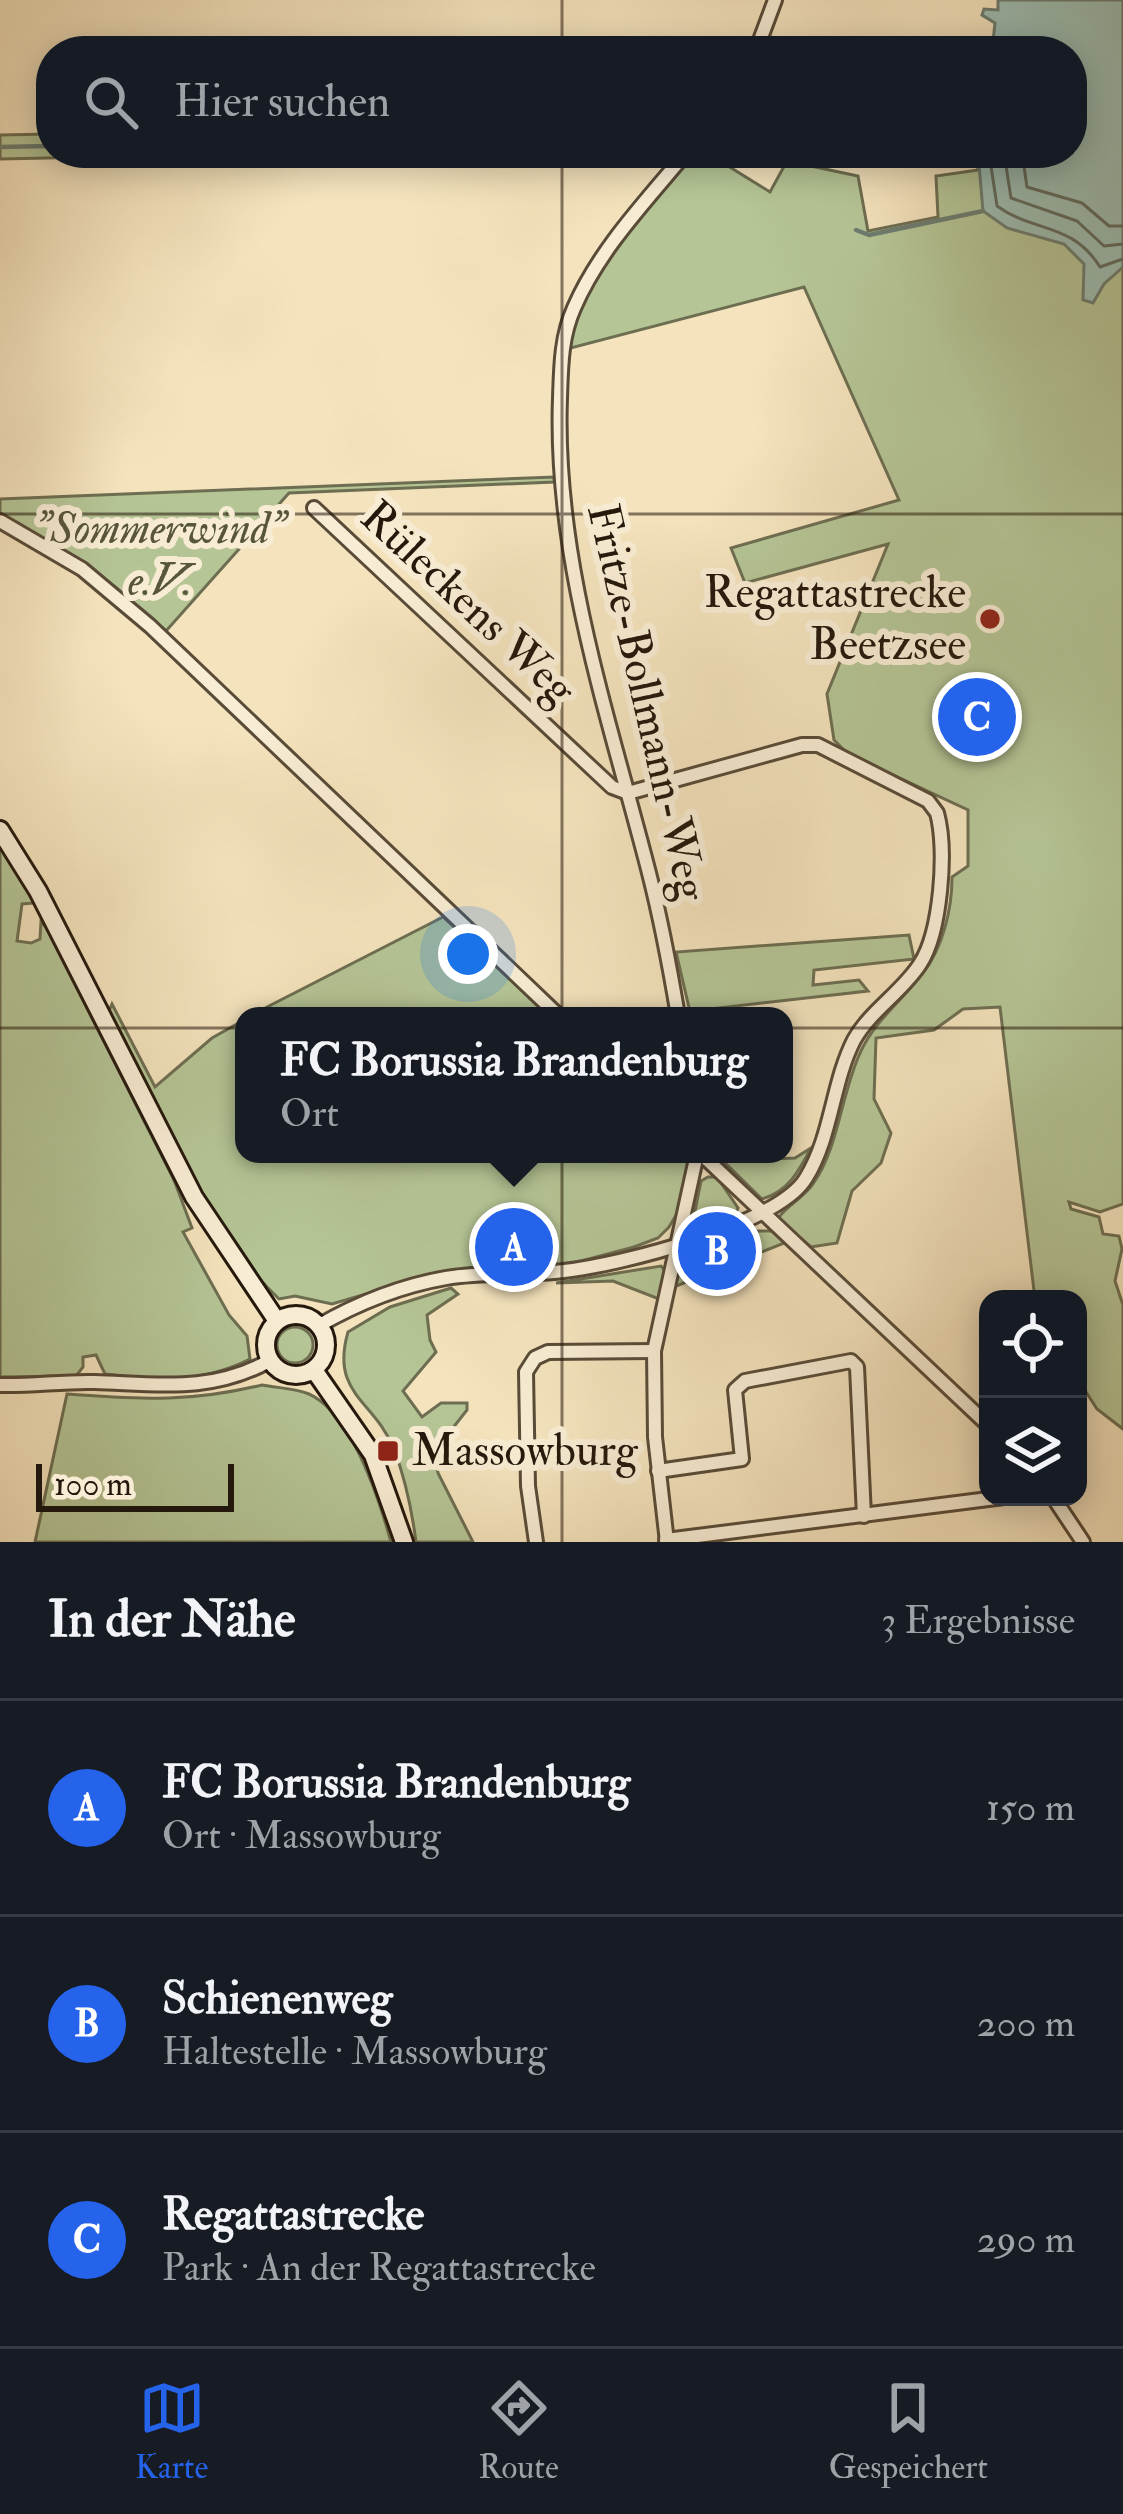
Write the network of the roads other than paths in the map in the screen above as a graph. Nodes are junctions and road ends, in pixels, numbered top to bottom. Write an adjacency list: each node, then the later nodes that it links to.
1 (773, 0): 2 (street)
2 (761, 36)
3 (674, 168): 6 (street, Fritze-Bollmann-Weg)
4 (314, 508): 6 (street, Rüleckens Weg)
5 (0, 521): 10 (street)
6 (628, 793): 11 (street, Fritze-Bollmann-Weg); 14 (street)
7 (0, 815): 9 (main road)
8 (0, 830): 9 (main road)
9 (25, 869): 16 (main road)
10 (550, 1007)
11 (676, 1007)
12 (697, 1163): 15 (street)
13 (709, 1163): 14 (street)
14 (764, 1214): 15 (street); 22 (street)
15 (675, 1244): 17 (street); 18 (street)
16 (277, 1321): 17 (main road); 19 (main road)
17 (318, 1326): 20 (main road)
18 (654, 1352): 23 (street); 29 (street)
19 (269, 1360): 20 (main road); 21 (street)
20 (314, 1370): 28 (main road)
21 (0, 1385)
22 (979, 1417)
23 (658, 1471): 26 (street); 27 (street)
24 (979, 1500): 26 (street)
25 (1059, 1506): 30 (street)
26 (863, 1516): 27 (street)
27 (666, 1541)
28 (404, 1542)
29 (536, 1542)
30 (1083, 1542)

